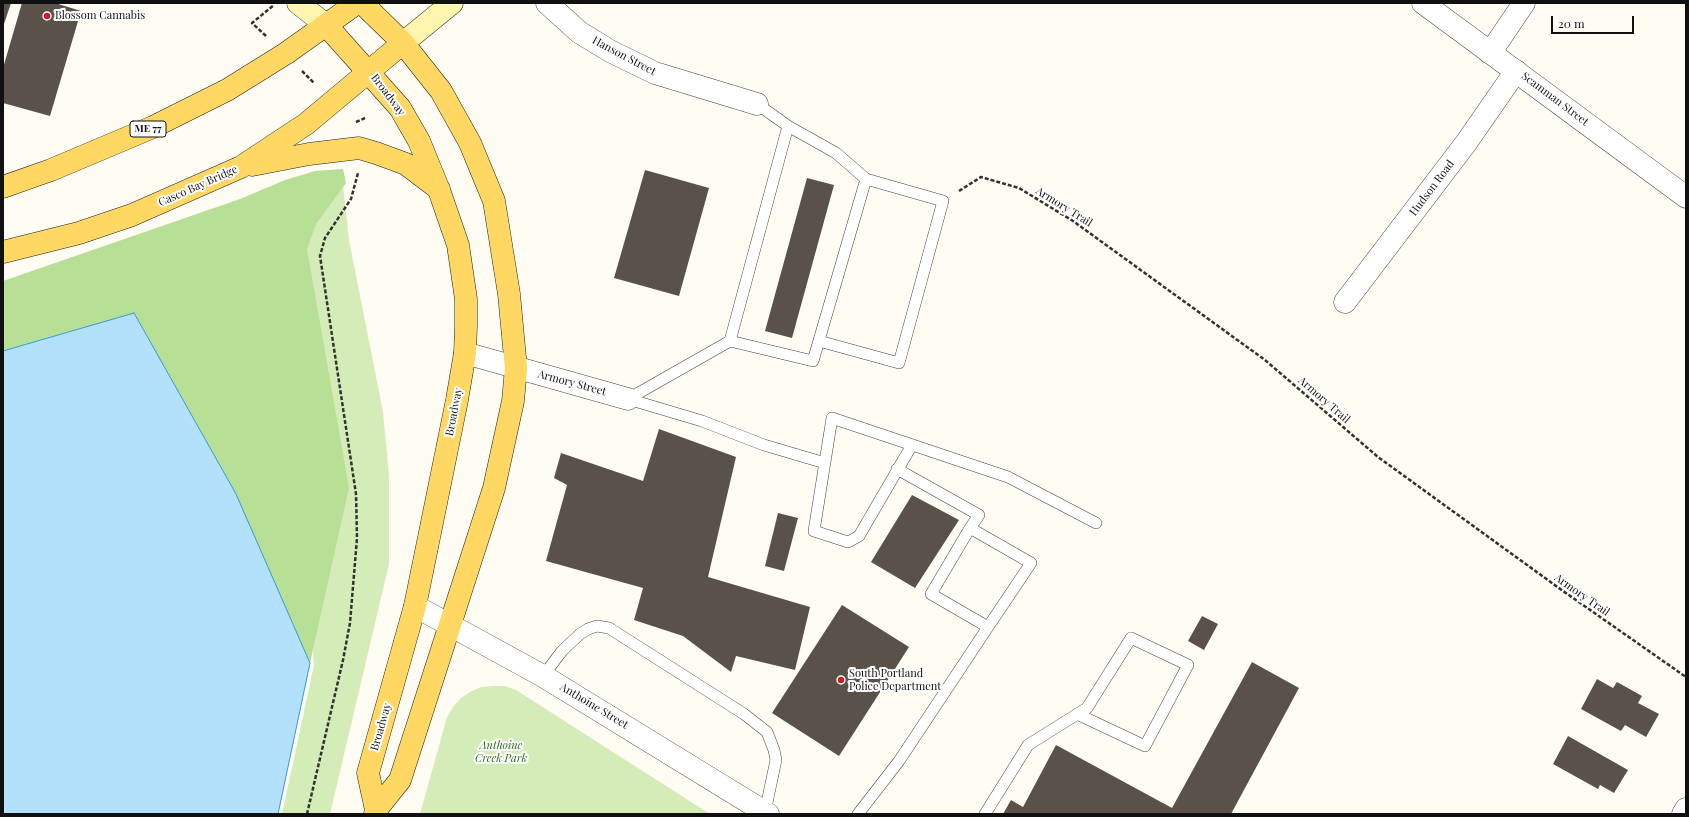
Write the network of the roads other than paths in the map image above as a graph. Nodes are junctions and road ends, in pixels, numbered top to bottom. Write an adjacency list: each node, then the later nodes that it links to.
1 (298, 3): 8 (main road)
2 (357, 3): 8 (main road, ME 77)
3 (362, 3): 9 (main road)
4 (452, 3): 9 (main road, Broadway)
5 (546, 3): 13 (street, Hanson Street)
6 (1422, 3): 10 (street, Scamman Street)
7 (1524, 3): 10 (street)
8 (326, 26): 12 (main road); 17 (main road, ME 77)
9 (404, 43): 12 (main road, Broadway); 25 (main road, Broadway)
10 (1490, 53): 11 (street, Scamman Street)
11 (1516, 71): 19 (street, Scamman Street); 21 (street, Hudson Road)
12 (369, 73): 15 (main road, Casco Bay Bridge); 18 (main road, Broadway)
13 (757, 104): 14 (lane)
14 (788, 126): 16 (lane); 22 (lane)
15 (241, 167): 18 (main road); 20 (main road, Casco Bay Bridge)
16 (866, 179): 23 (lane); 23 (lane)
17 (3, 187)
18 (439, 190): 24 (main road, Broadway)
19 (1686, 197)
20 (3, 252)
21 (1345, 302)
22 (730, 341): 23 (lane); 26 (lane)
23 (819, 341)
24 (464, 352): 25 (street, Armory Street); 32 (main road, Broadway)
25 (516, 368): 26 (street, Armory Street); 33 (main road, Broadway)
26 (628, 399): 28 (lane)
27 (912, 445): 28 (lane); 29 (lane); 30 (lane)
28 (825, 463): 29 (lane)
29 (897, 469): 31 (lane)
30 (1096, 523)
31 (970, 528): 34 (lane); 34 (lane)
32 (415, 606): 33 (street, Anthoine Street); 38 (main road, Broadway)
33 (450, 625): 35 (street, Anthoine Street); 38 (main road, Broadway)
34 (988, 627): 40 (lane)
35 (543, 676): 39 (street, Anthoine Street); 39 (lane)
36 (1077, 714): 36 (lane); 41 (lane)
37 (1686, 810): 42 (street)
38 (376, 812)
39 (767, 813)
40 (858, 814)
41 (985, 814)
42 (1683, 814)

